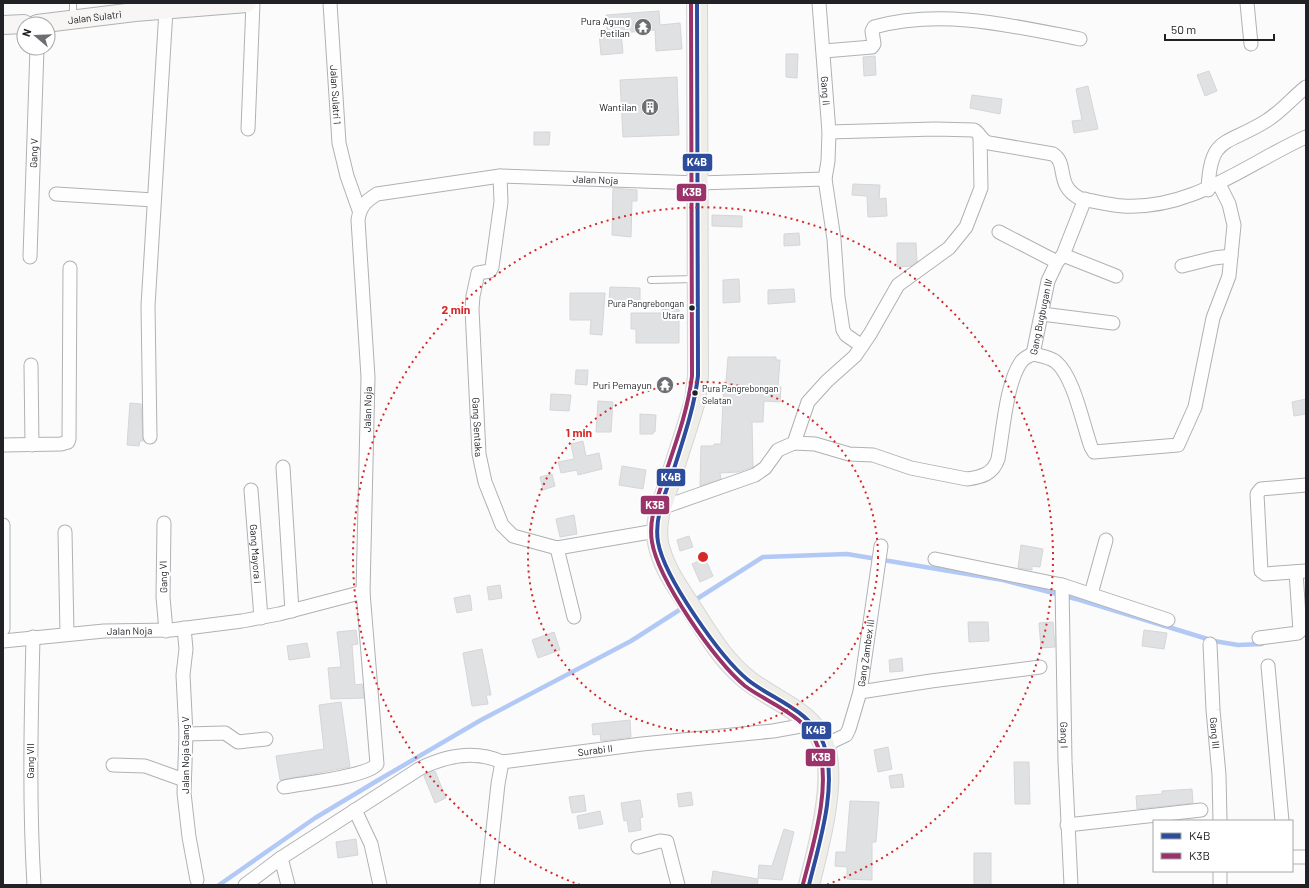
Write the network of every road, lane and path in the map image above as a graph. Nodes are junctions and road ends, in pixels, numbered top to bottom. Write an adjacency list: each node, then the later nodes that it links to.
1 (243, 3): 6 (main road, Jalan Sulatri); 16 (street)
2 (330, 3): 23 (street, Jalan Sulatri 1)
3 (697, 3): 22 (main road)
4 (819, 3): 13 (street, Gang II)
5 (1247, 3): 12 (street)
6 (166, 10): 7 (main road, Jalan Sulatri); 28 (street)
7 (73, 12): 8 (main road, Jalan Sulatri)
8 (56, 18)
9 (16, 24): 10 (main road)
10 (3, 25)
11 (1080, 38): 13 (street)
12 (1251, 44)
13 (824, 51): 17 (street, Gang II)
14 (38, 56): 32 (street, Gang V)
15 (1306, 87): 24 (street)
16 (248, 129)
17 (829, 132): 18 (street); 21 (street, Gang II)
18 (980, 136): 27 (street); 41 (street)
19 (1306, 137): 24 (street)
20 (500, 176): 22 (street, Jalan Noja); 26 (street, Jalan Noja); 57 (street, Gang Sentaka)
21 (825, 179): 22 (street, Jalan Noja); 41 (street, Gang II)
22 (698, 183): 37 (main road)
23 (351, 185): 26 (street); 29 (street, Jalan Sulatri 1)
24 (1214, 187): 27 (street); 31 (street)
25 (56, 194): 28 (street)
26 (377, 194): 29 (street)
27 (1085, 199): 33 (street, Gang Bugbugan III)
28 (154, 200): 44 (street)
29 (360, 210): 62 (street, Jalan Noja)
30 (999, 232): 33 (street)
31 (1231, 256): 34 (street); 42 (street)
32 (30, 258)
33 (1060, 259): 36 (street); 39 (street, Gang Bugbugan III)
34 (1182, 266)
35 (70, 268): 47 (street)
36 (1116, 276)
37 (699, 279): 38 (lane); 51 (main road)
38 (651, 280)
39 (1042, 314): 40 (street); 42 (street, Gang Bugbugan III)
40 (1113, 323)
41 (862, 346): 45 (street)
42 (1033, 354): 45 (street, Gang Bugbugan III)
43 (31, 365): 47 (street)
44 (150, 437)
45 (794, 442): 51 (street)
46 (3, 445): 47 (street)
47 (32, 445)
48 (283, 467): 64 (street)
49 (1306, 485): 60 (street)
50 (251, 490): 66 (street, Gang Mayora I)
51 (661, 508): 54 (main road)
52 (164, 523): 70 (street, Gang VI)
53 (3, 525): 69 (street)
54 (656, 531): 57 (street, Gang Sentaka); 79 (main road)
55 (65, 532): 71 (street)
56 (1106, 540): 63 (street)
57 (558, 548): 65 (street)
58 (880, 553): 78 (street, Gang Zambex III)
59 (936, 559): 61 (street)
60 (1301, 572): 73 (street)
61 (1062, 590): 63 (street); 91 (street, Gang I)
62 (363, 592): 64 (street, Jalan Noja); 86 (street)
63 (1091, 594): 67 (street)
64 (292, 611): 66 (street, Jalan Noja)
65 (574, 616)
66 (261, 618): 68 (street, Jalan Noja)
67 (1168, 620)
68 (184, 628): 70 (street, Jalan Noja); 80 (street, Jalan Noja Gang V)
69 (3, 629)
70 (166, 631): 71 (street, Jalan Noja)
71 (67, 634): 72 (street, Jalan Noja)
72 (33, 637): 74 (street, Jalan Noja); 98 (street, Gang VII)
73 (1259, 638)
74 (3, 641)
75 (1210, 644): 89 (street, Gang III)
76 (1268, 666): 90 (street)
77 (1040, 668): 78 (street)
78 (860, 692): 82 (street, Gang Zambex III)
79 (812, 724): 82 (main road); 83 (street, Surabi II)
80 (186, 734): 81 (street); 85 (street, Jalan Noja Gang V)
81 (266, 740)
82 (824, 745): 104 (main road)
83 (502, 762): 87 (street); 102 (street)
84 (113, 765): 85 (street)
85 (184, 780): 97 (street, Jalan Noja Gang V)
86 (284, 786)
87 (355, 810): 95 (street); 101 (street)
88 (1200, 810): 91 (street)
89 (1220, 820)
90 (1282, 820)
91 (1067, 824): 105 (street, Gang I)
92 (638, 847): 103 (street)
93 (1293, 857): 94 (street)
94 (1306, 857)
95 (281, 858): 99 (street); 100 (street)
96 (1220, 872): 106 (street)
97 (197, 880)
98 (34, 885)
99 (245, 885)
100 (288, 885)
101 (380, 885)
102 (487, 885)
103 (678, 885)
104 (809, 885)
105 (1071, 885)
106 (1220, 885)

